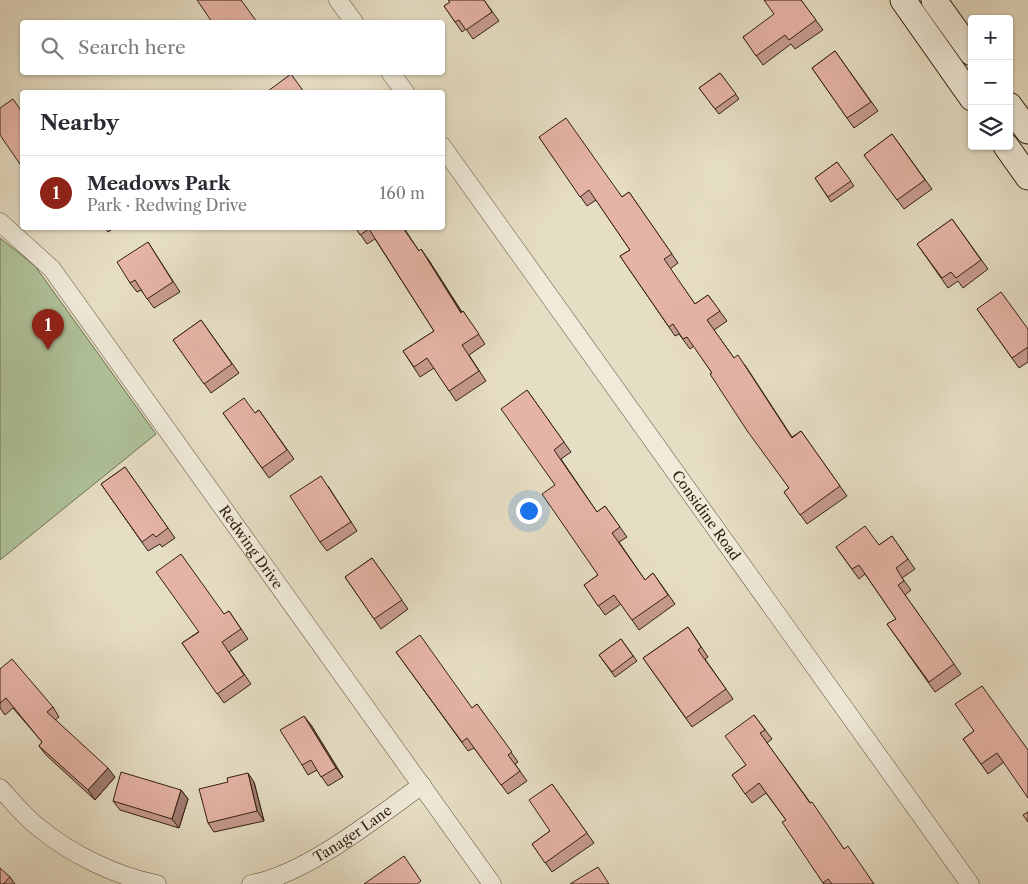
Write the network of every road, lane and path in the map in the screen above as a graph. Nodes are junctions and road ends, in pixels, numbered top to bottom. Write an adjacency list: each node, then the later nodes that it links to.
1 (338, 0): 4 (street)
2 (903, 0): 8 (main road)
3 (934, 0): 5 (main road)
4 (353, 20)
5 (968, 47)
6 (392, 75): 7 (street)
7 (403, 90)
8 (968, 92)
9 (1013, 110): 10 (main road)
10 (1028, 131)
11 (445, 150): 20 (street, Considine Road)
12 (1009, 150): 13 (main road)
13 (1028, 177)
14 (0, 222): 15 (street, Redwing Drive)
15 (422, 786): 18 (street, Tanager Lane); 19 (street, Redwing Drive)
16 (0, 788): 17 (street)
17 (157, 884)
18 (251, 884)
19 (492, 884)
20 (970, 884)

